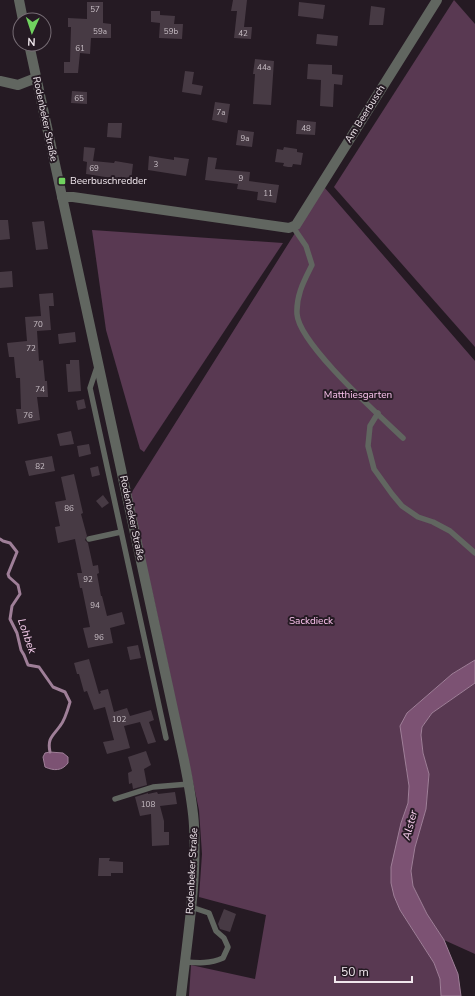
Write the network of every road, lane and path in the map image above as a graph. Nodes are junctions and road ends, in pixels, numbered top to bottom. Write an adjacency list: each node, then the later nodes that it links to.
1 (19, 0): 3 (street)
2 (437, 0): 8 (street, Am Beerbusch)
3 (21, 12)
4 (31, 52): 5 (street, Rodenbeker Straße)
5 (36, 78): 6 (street); 7 (street, Rodenbeker Straße)
6 (0, 81)
7 (62, 196): 8 (street); 9 (street, Rodenbeker Straße)
8 (293, 228): 10 (lane)
9 (98, 363): 12 (lane); 16 (street, Rodenbeker Straße)
10 (378, 413): 11 (lane); 14 (lane)
11 (402, 438)
12 (121, 532): 13 (lane); 15 (lane)
13 (89, 538)
14 (475, 553)
15 (166, 738)
16 (189, 784): 17 (lane); 18 (street, Rodenbeker Straße)
17 (115, 798)
18 (191, 907): 19 (street, Rodenbeker Straße); 19 (lane)
19 (185, 962): 20 (street, Rodenbeker Straße)
20 (181, 996)

